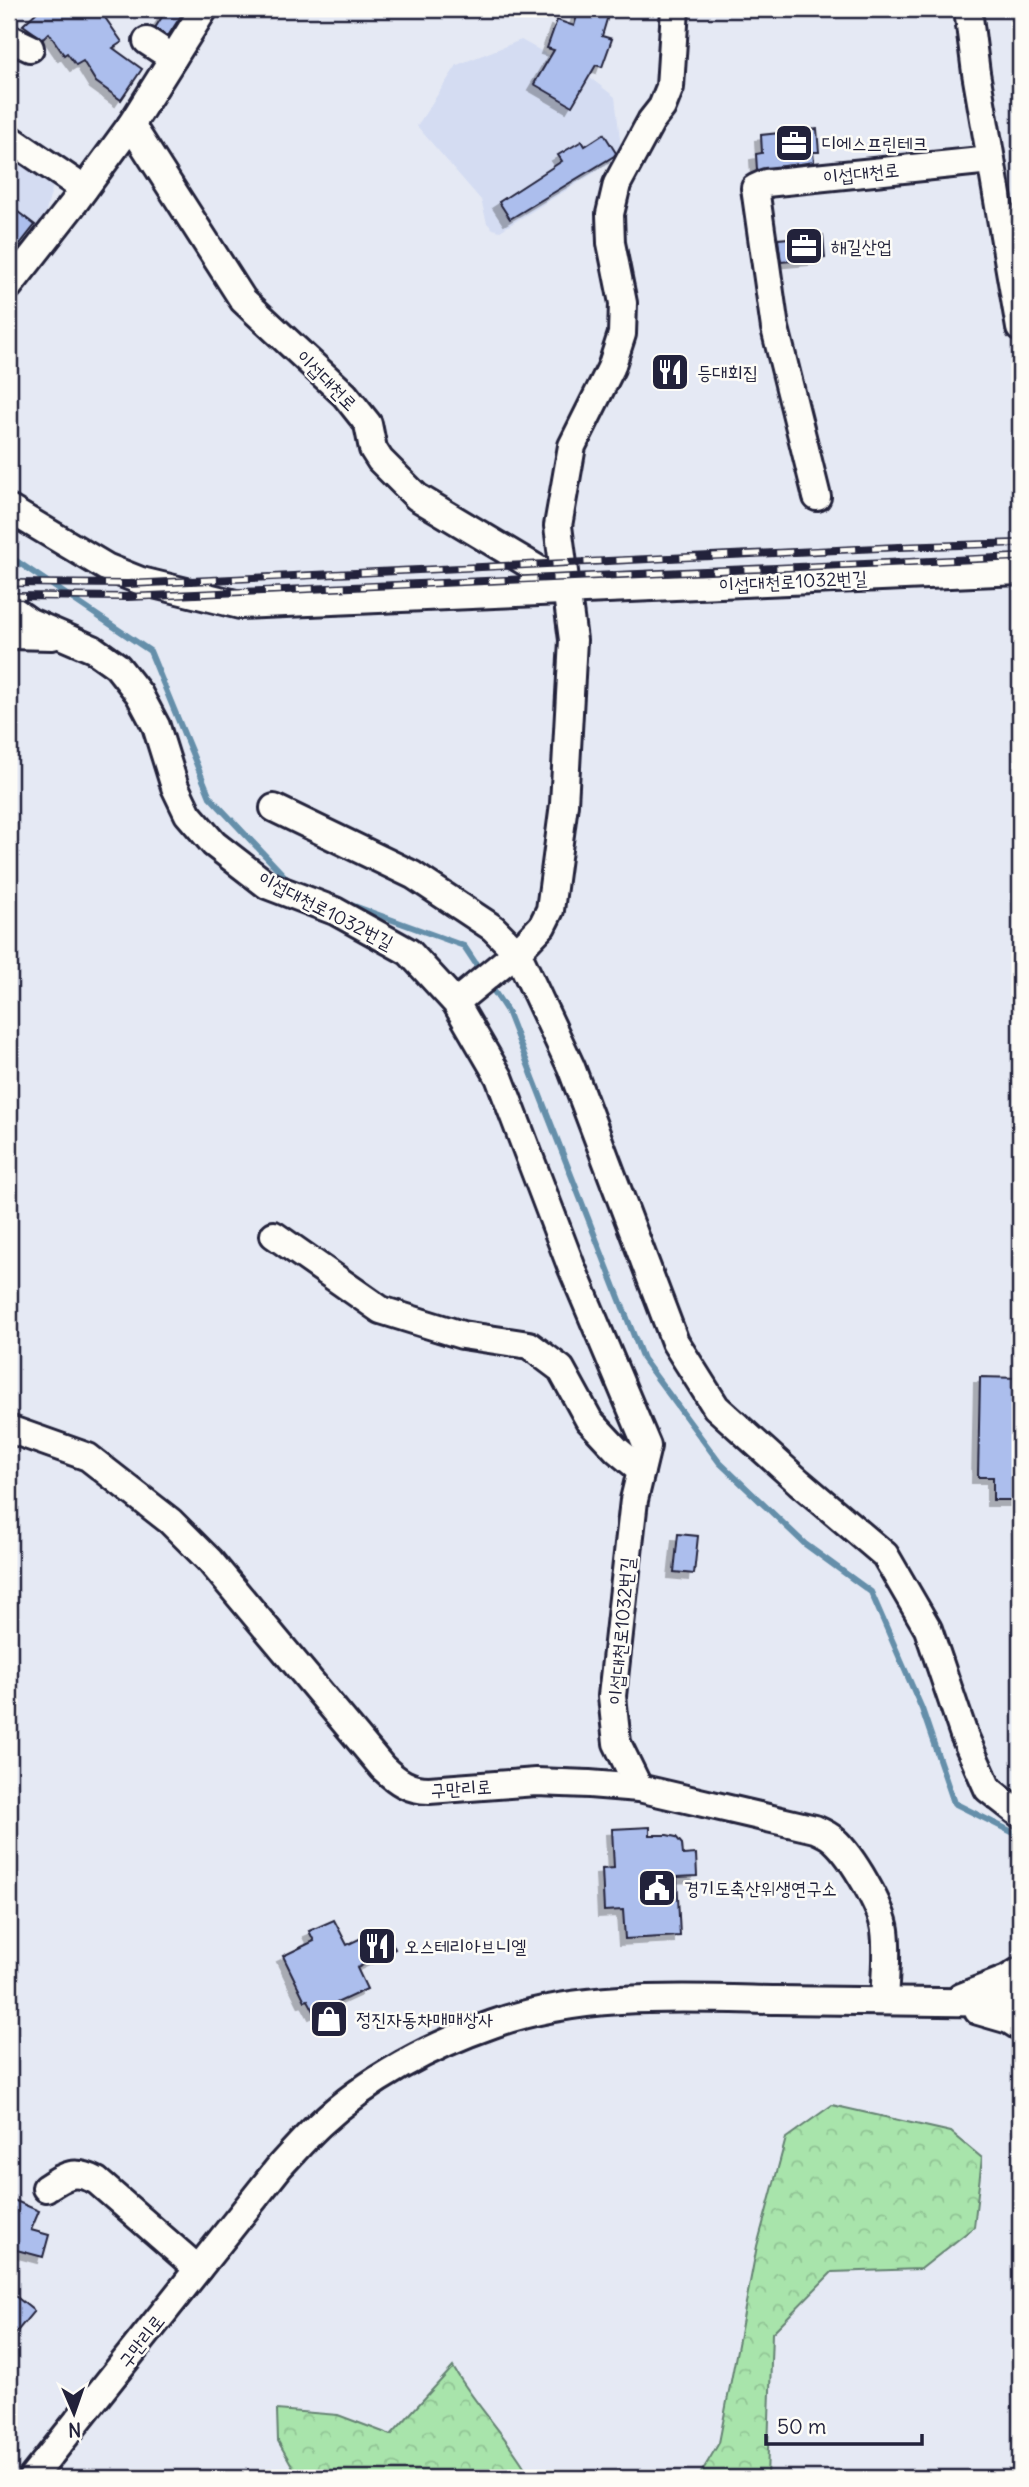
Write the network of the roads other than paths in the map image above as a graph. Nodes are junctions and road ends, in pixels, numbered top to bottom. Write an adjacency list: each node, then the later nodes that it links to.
1 (204, 9): 5 (street)
2 (675, 9): 15 (street)
3 (968, 9): 8 (street)
4 (147, 41): 5 (street)
5 (173, 58): 6 (street)
6 (131, 125): 9 (street); 15 (street, 이섭대천로)
7 (9, 138): 9 (street)
8 (991, 160): 11 (street); 12 (street, 이섭대천로)
9 (83, 189): 10 (street)
10 (9, 286)
11 (1020, 328)
12 (817, 498)
13 (9, 509): 15 (street, 이섭대천로1032번길)
14 (1020, 571): 15 (street, 이섭대천로1032번길)
15 (566, 588): 20 (street)
16 (9, 607): 18 (street, 이섭대천로1032번길)
17 (9, 635): 18 (street)
18 (64, 637): 24 (street, 이섭대천로1032번길)
19 (274, 808): 20 (street)
20 (512, 956): 21 (street); 26 (street)
21 (461, 998)
22 (274, 1235): 24 (street)
23 (9, 1429): 25 (street, 구만리로)
24 (641, 1470): 25 (street, 이섭대천로1032번길)
25 (639, 1788): 28 (street, 구만리로)
26 (1020, 1814)
27 (1020, 1971): 29 (street)
28 (884, 2001): 29 (street, 구만리로); 33 (street, 구만리로)
29 (949, 2002): 30 (street, 구만리로); 31 (street)
30 (1020, 2003)
31 (1020, 2027)
32 (46, 2188): 33 (street)
33 (198, 2269): 34 (street, 구만리로)
34 (32, 2478)

